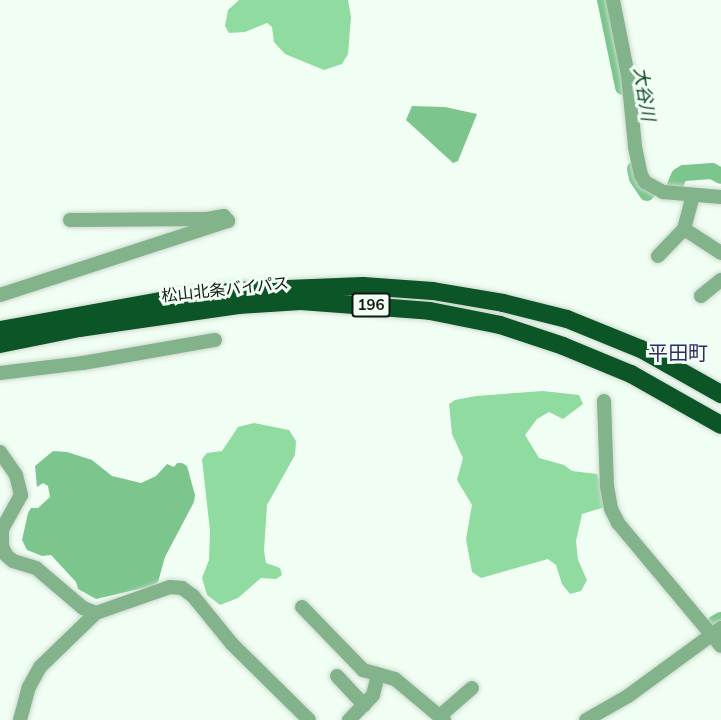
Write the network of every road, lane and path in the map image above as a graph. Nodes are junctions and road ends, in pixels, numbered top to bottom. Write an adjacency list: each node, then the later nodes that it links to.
1 (613, 0): 2 (street)
2 (693, 196): 3 (street); 5 (street)
3 (721, 197)
4 (70, 220): 9 (street)
5 (684, 229): 6 (street); 7 (street)
6 (721, 253)
7 (658, 256)
8 (721, 280): 10 (street)
9 (0, 295)
10 (701, 296)
11 (0, 330): 15 (highway, 松山北条バイパス / 196)
12 (215, 340): 14 (street)
13 (0, 344): 17 (highway, 松山北条バイパス / 196)
14 (0, 373)
15 (721, 394)
16 (604, 401): 21 (street)
17 (721, 425)
18 (0, 452): 20 (street)
19 (302, 607): 22 (street)
20 (96, 613): 27 (street); 28 (street)
21 (718, 636): 30 (street)
22 (378, 675): 25 (street); 26 (street)
23 (337, 676): 25 (street)
24 (472, 688): 26 (street)
25 (364, 705): 29 (street)
26 (442, 718)
27 (20, 720)
28 (309, 720)
29 (349, 720)
30 (586, 720)

